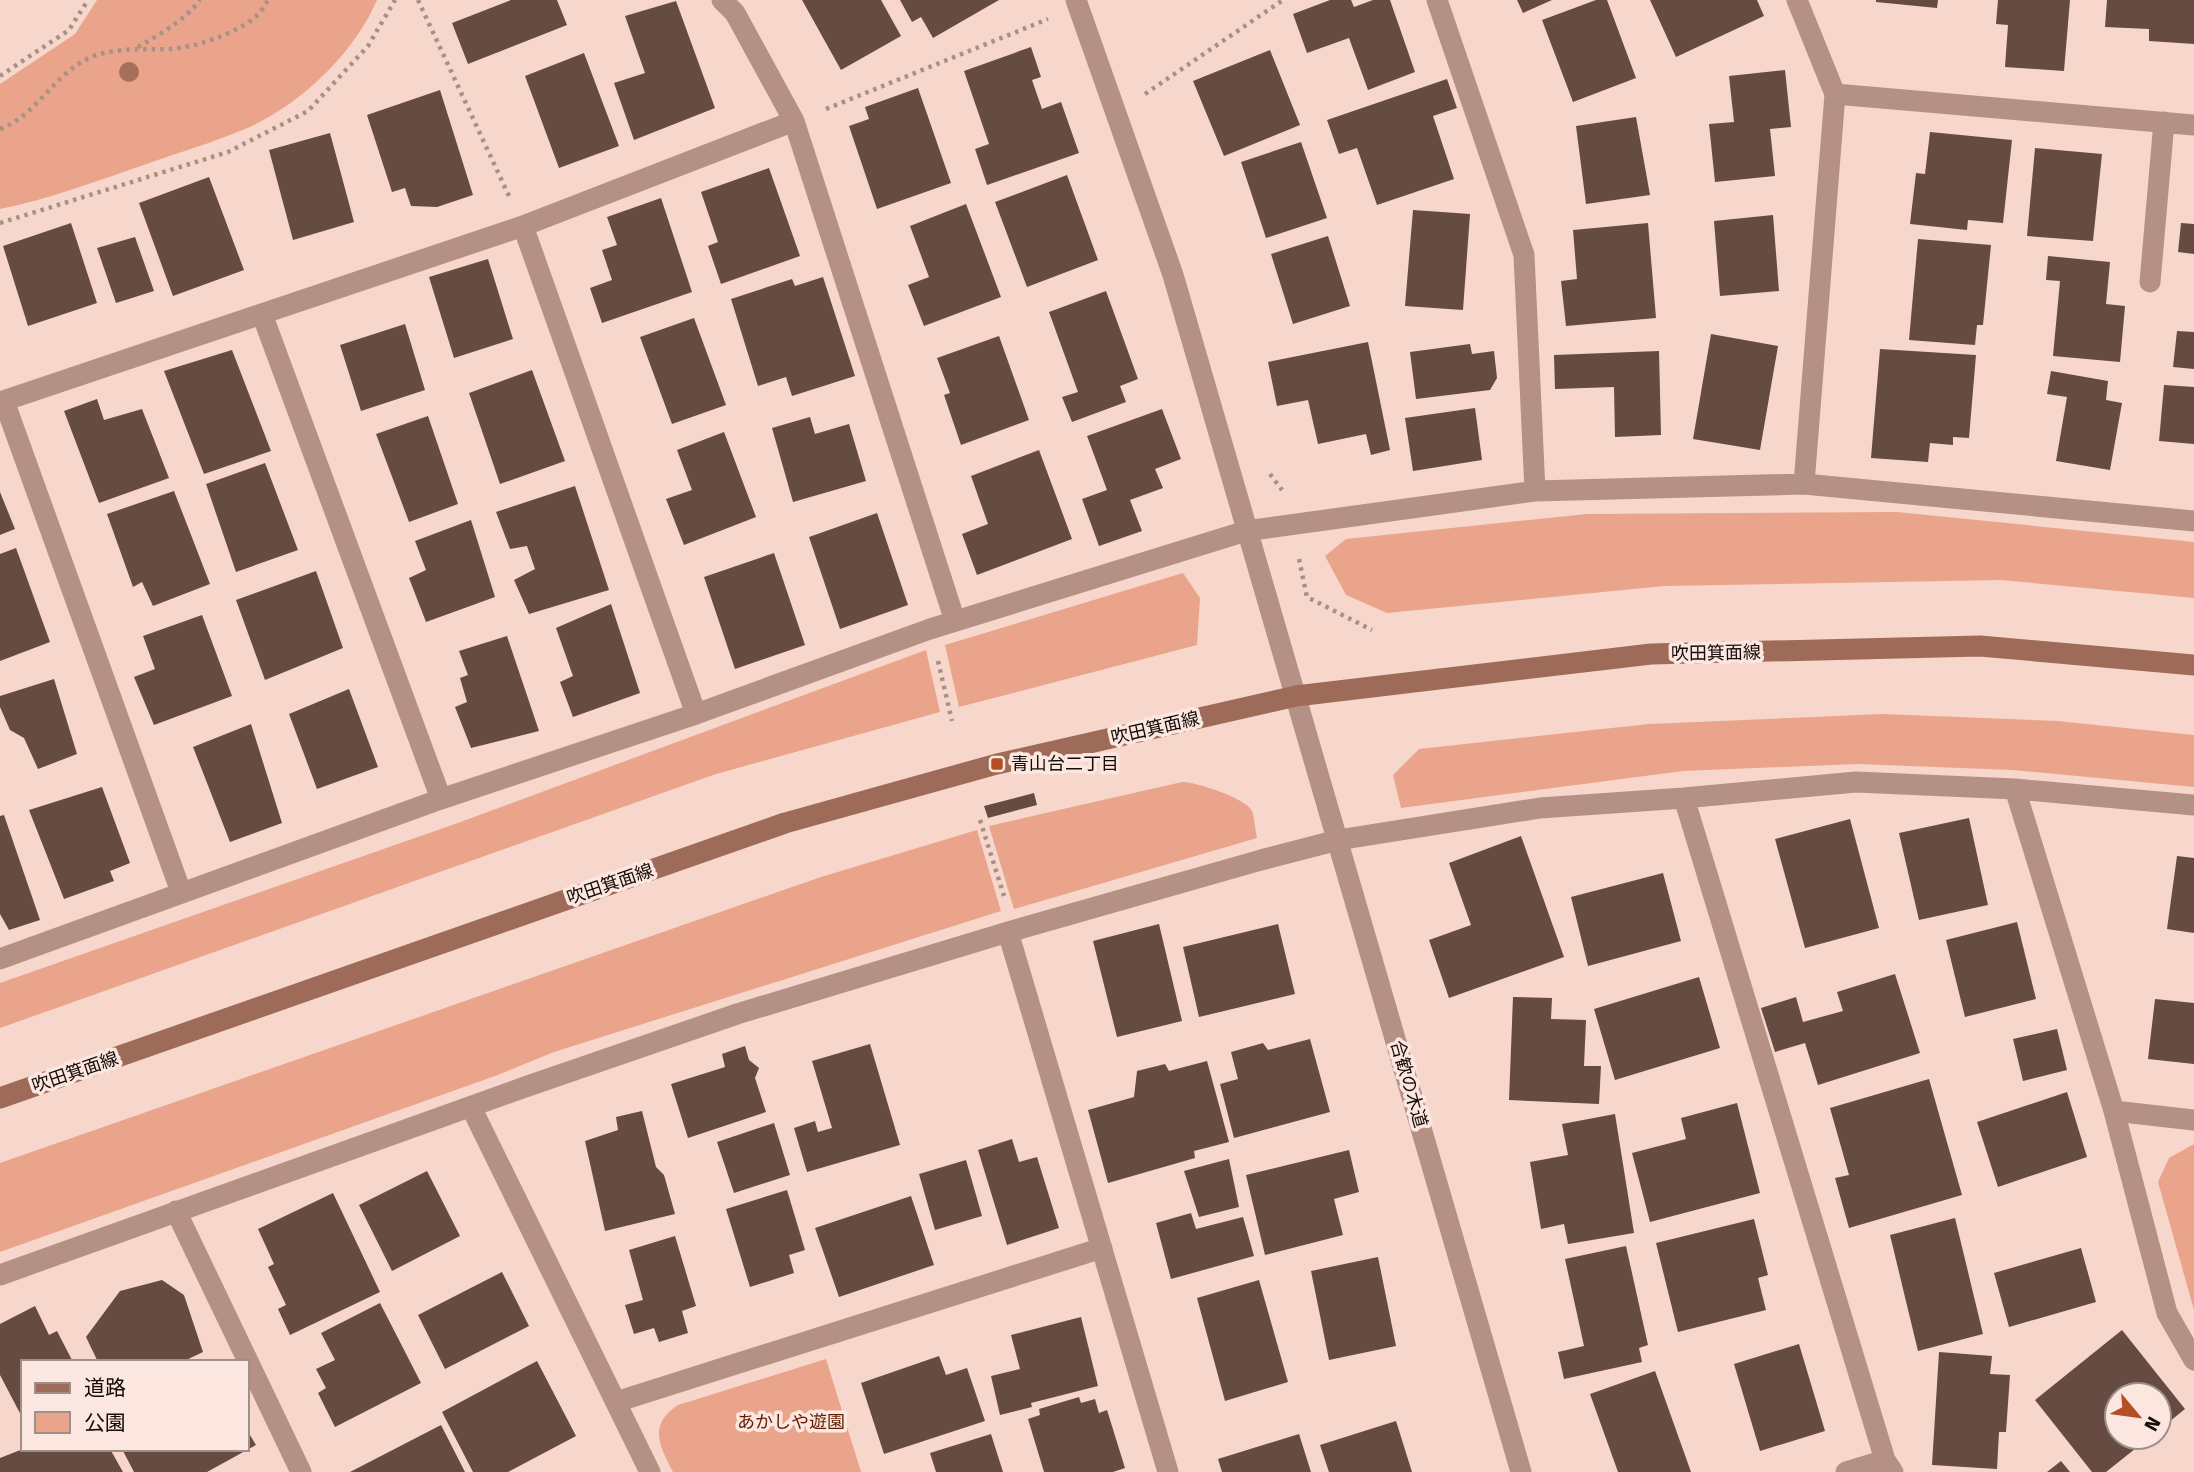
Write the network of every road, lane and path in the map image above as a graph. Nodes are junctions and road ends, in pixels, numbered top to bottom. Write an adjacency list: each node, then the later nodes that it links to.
1 (89, 0): 13 (path)
2 (200, 0): 12 (path)
3 (268, 0): 12 (path)
4 (395, 0): 20 (path)
5 (418, 0): 21 (path)
6 (722, 0): 16 (street)
7 (1076, 0): 28 (street, 合歓の木道)
8 (1283, 0): 14 (path)
9 (1437, 0): 26 (street)
10 (1797, 0): 15 (street)
11 (1049, 19): 16 (path)
12 (138, 48): 19 (path)
13 (0, 76)
14 (1144, 94)
15 (1835, 94): 17 (street); 25 (street)
16 (794, 121): 21 (street); 29 (street)
17 (2164, 122): 18 (street); 22 (street)
18 (2194, 125)
19 (0, 130)
20 (0, 223)
21 (523, 226): 23 (street); 33 (street)
22 (2150, 282)
23 (262, 314): 24 (street); 37 (street)
24 (2, 402): 41 (street)
25 (1804, 484): 26 (street); 27 (street)
26 (1535, 491): 28 (street)
27 (2194, 522)
28 (1247, 531): 29 (street); 32 (street, 合歓の木道)
29 (955, 621): 30 (street)
30 (930, 629): 33 (street); 34 (path)
31 (2194, 665): 32 (main road, 吹田箕面線)
32 (1296, 696): 40 (street, 合歓の木道); 44 (main road, 吹田箕面線)
33 (695, 714): 37 (street)
34 (951, 721)
35 (2015, 789): 36 (street); 38 (street); 46 (street)
36 (1684, 798): 40 (street); 55 (street)
37 (441, 799): 41 (street)
38 (2194, 806)
39 (980, 820): 42 (path)
40 (1338, 840): 42 (street); 59 (street, 合歓の木道)
41 (181, 892): 43 (street)
42 (1008, 932): 45 (street); 49 (street)
43 (0, 959)
44 (0, 1098)
45 (471, 1107): 48 (street); 54 (street)
46 (2114, 1111): 47 (street); 52 (street)
47 (2194, 1120)
48 (176, 1211): 50 (street); 51 (street)
49 (1102, 1248): 54 (street); 58 (street)
50 (0, 1275)
51 (247, 1360)
52 (2194, 1360)
53 (248, 1363): 56 (street)
54 (616, 1402): 57 (street)
55 (1889, 1466): 60 (street)
56 (300, 1472)
57 (650, 1472)
58 (1168, 1472)
59 (1521, 1472)
60 (1846, 1472)

